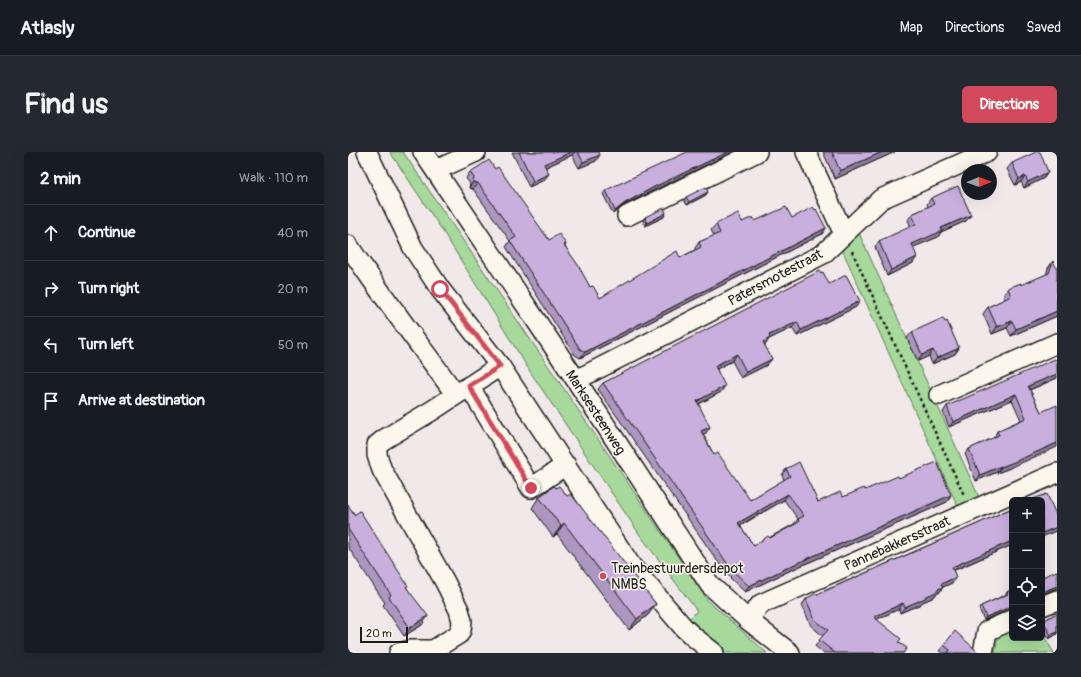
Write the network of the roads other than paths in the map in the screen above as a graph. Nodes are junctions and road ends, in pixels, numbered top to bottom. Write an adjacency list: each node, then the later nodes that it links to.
1 (367, 152): 12 (street)
2 (423, 152): 7 (street, Marksesteenweg)
3 (476, 152): 7 (street)
4 (757, 152): 8 (street)
5 (806, 152): 9 (street)
6 (987, 152): 9 (street, Patersmotestraat)
7 (436, 170): 13 (street, Marksesteenweg)
8 (627, 216)
9 (844, 234): 13 (street, Patersmotestraat)
10 (348, 245): 14 (street)
11 (1057, 343): 15 (street)
12 (500, 366): 14 (street); 16 (street)
13 (576, 380): 20 (street, Marksesteenweg)
14 (462, 391): 16 (street); 22 (street)
15 (939, 395)
16 (566, 465): 23 (street)
17 (1055, 478): 20 (street, Pannebakkersstraat)
18 (1057, 600): 19 (street)
19 (1044, 605)
20 (748, 620): 24 (street, Marksesteenweg)
21 (1009, 621): 25 (street)
22 (399, 653)
23 (714, 653)
24 (790, 653)
25 (983, 653)

